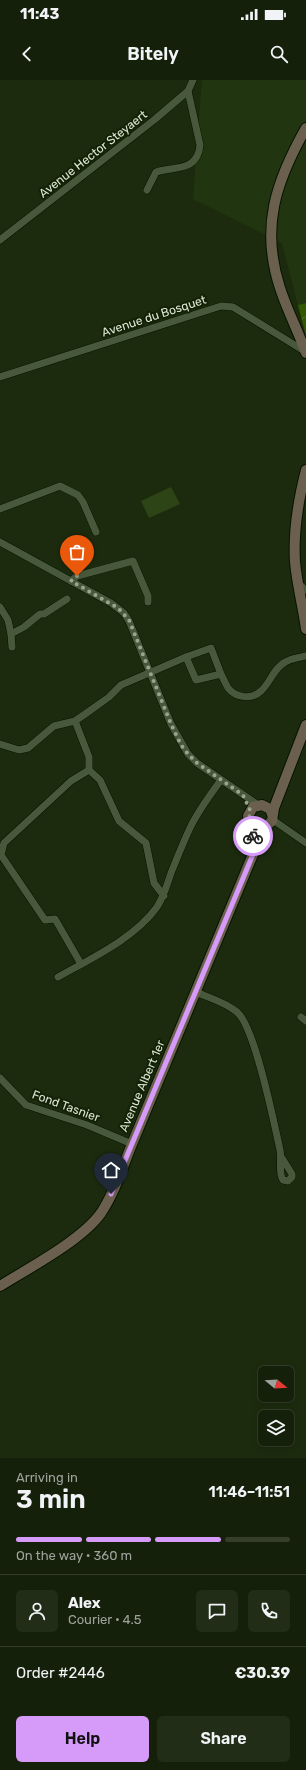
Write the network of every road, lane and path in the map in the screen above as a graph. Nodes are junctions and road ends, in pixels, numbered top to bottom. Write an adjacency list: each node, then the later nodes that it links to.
1 (194, 80): 2 (street, Avenue Hector Steyaert)
2 (188, 91): 4 (street); 5 (street, Avenue Hector Steyaert)
3 (306, 128): 6 (main road)
4 (147, 190)
5 (0, 240)
6 (306, 352): 7 (street, Avenue du Bosquet)
7 (0, 377)
8 (306, 470): 13 (main road)
9 (0, 509): 10 (street)
10 (96, 532)
11 (0, 542): 12 (street)
12 (71, 581): 15 (street); 22 (street)
13 (303, 588): 17 (main road)
14 (67, 599): 18 (street)
15 (148, 602)
16 (0, 607): 18 (street)
17 (306, 629)
18 (11, 634): 19 (street)
19 (12, 647)
20 (306, 656): 23 (street)
21 (186, 657): 22 (street); 23 (street); 23 (street)
22 (151, 671): 24 (street); 28 (street)
23 (221, 674)
24 (75, 721): 26 (street); 27 (street)
25 (306, 725): 29 (main road, Avenue Albert 1er)
26 (0, 744)
27 (89, 770): 33 (street); 34 (street)
28 (221, 780): 29 (street); 33 (street)
29 (264, 814): 30 (main road, Avenue Albert 1er); 30 (main road); 31 (street); 32 (main road, Avenue Albert 1er)
30 (252, 826): 32 (main road, Avenue Albert 1er)
31 (306, 843)
32 (254, 852): 36 (main road, Avenue Albert 1er)
33 (164, 896): 34 (street)
34 (82, 964): 35 (street)
35 (58, 977)
36 (196, 992): 38 (main road, Avenue Albert 1er); 39 (street)
37 (0, 1078): 38 (street, Fond Tasnier)
38 (132, 1144): 40 (main road, Avenue Albert 1er)
39 (282, 1158)
40 (0, 1286)

